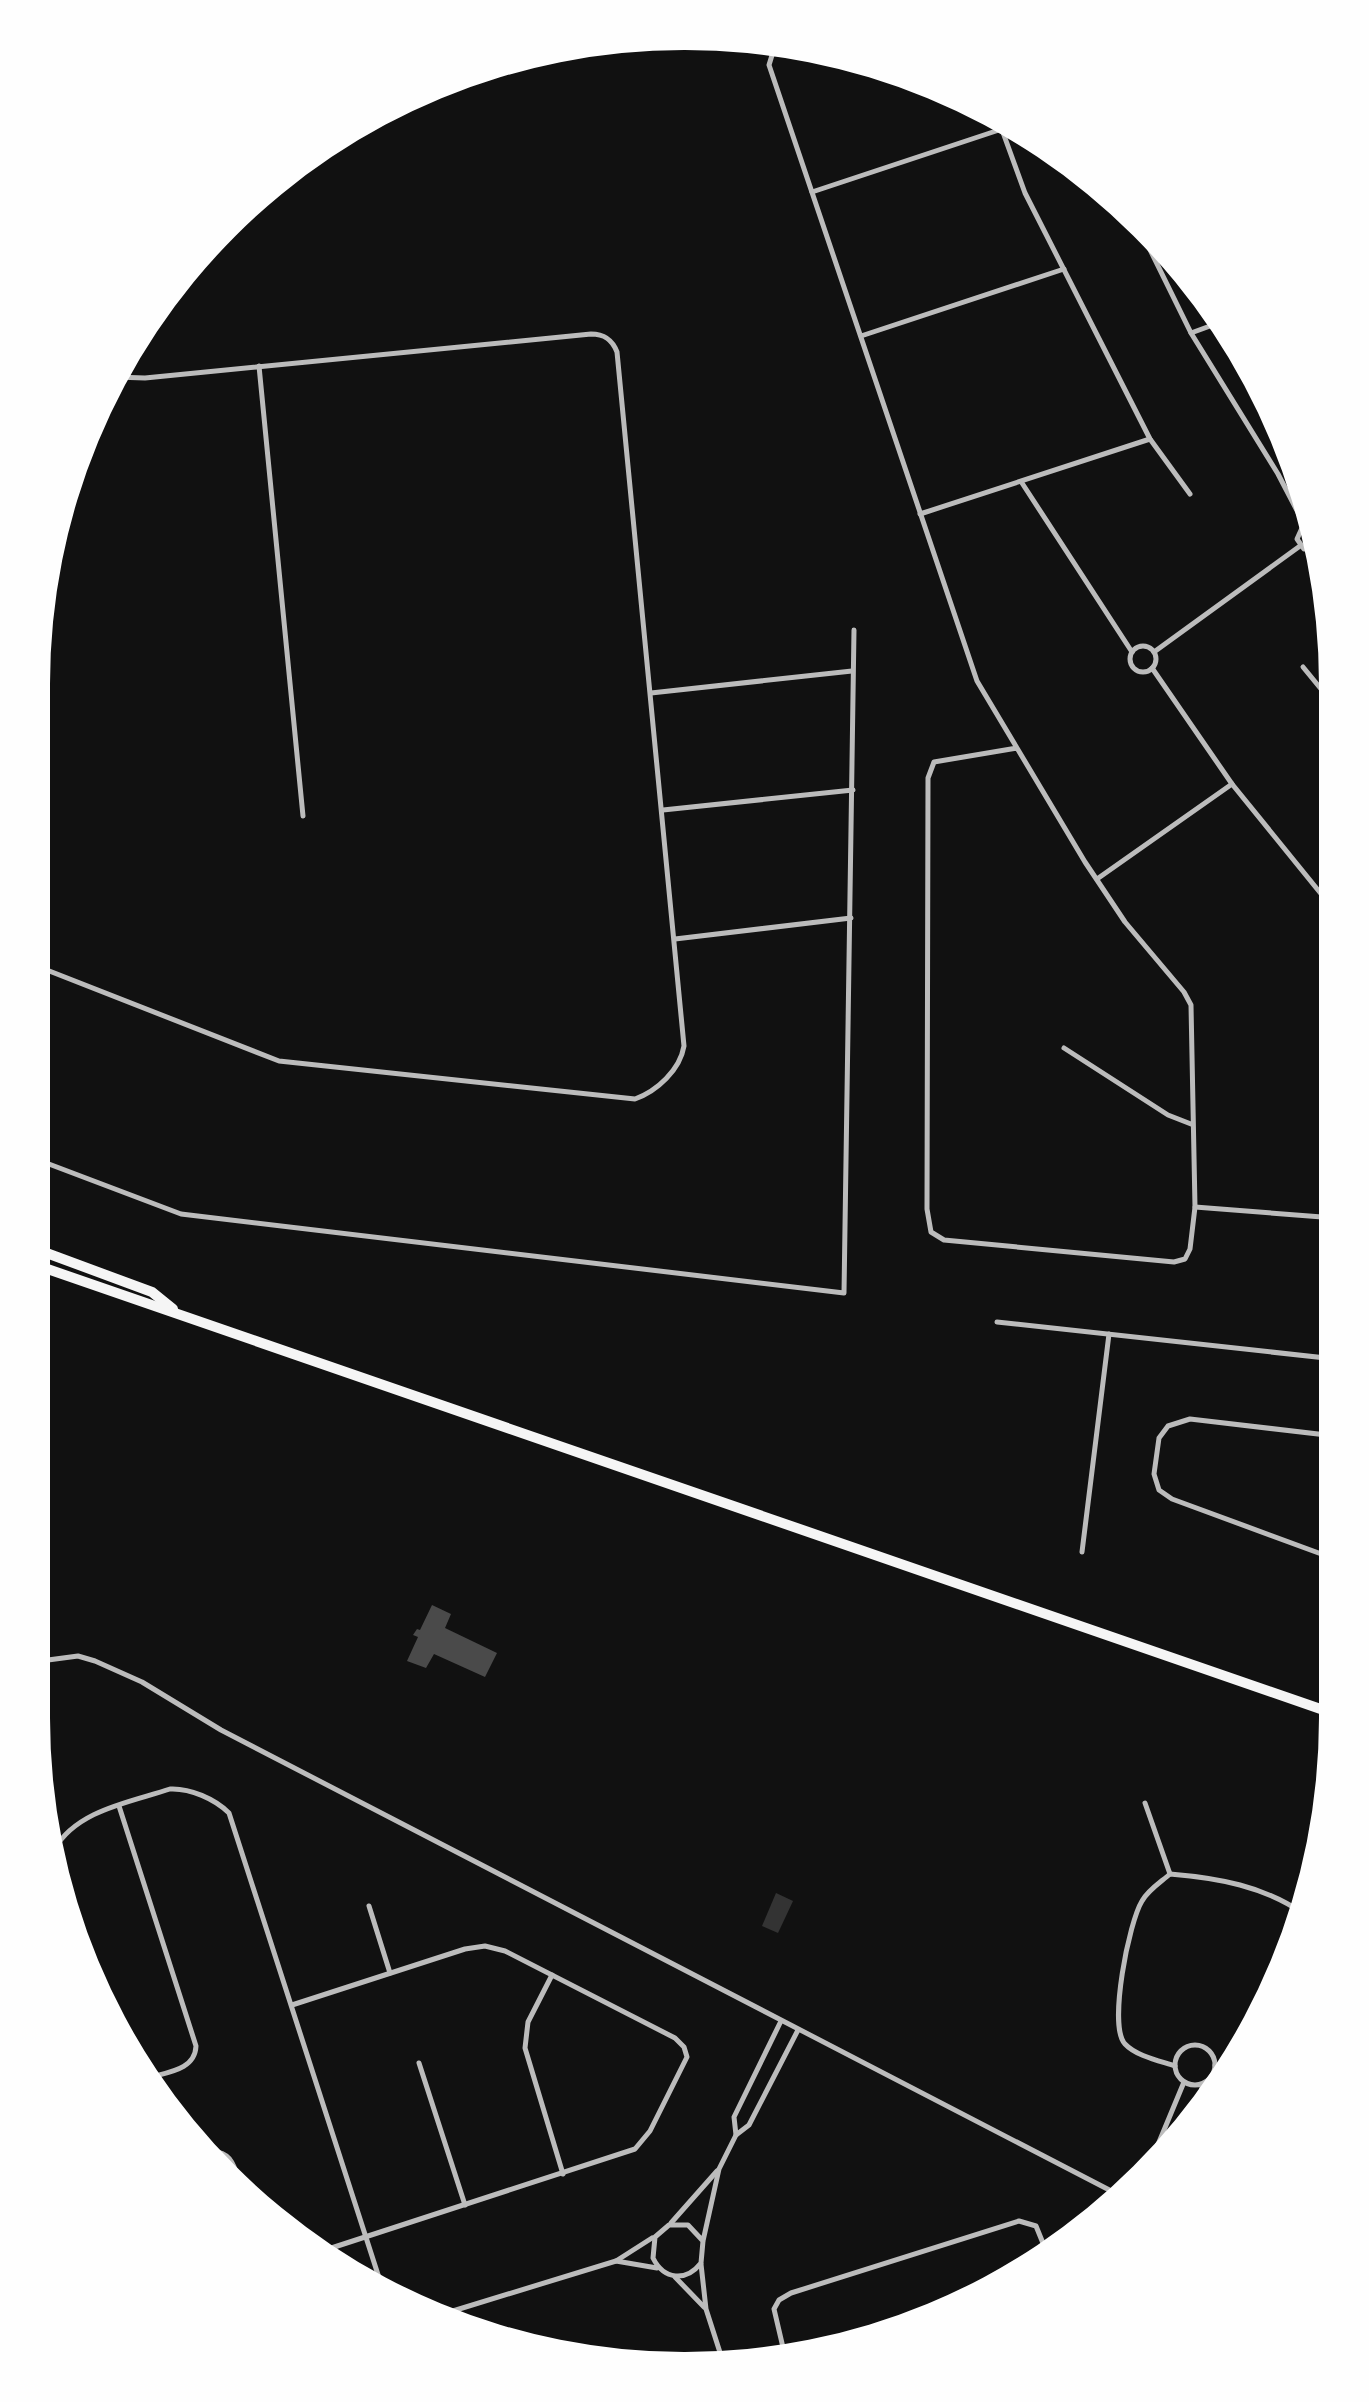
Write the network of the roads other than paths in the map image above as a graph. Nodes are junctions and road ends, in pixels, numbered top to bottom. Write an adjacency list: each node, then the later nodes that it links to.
1 (772, 56): 4 (street)
2 (995, 131): 4 (street)
3 (1005, 137): 6 (street)
4 (812, 192): 9 (street)
5 (1153, 257): 8 (street)
6 (1064, 270): 9 (street); 12 (street)
7 (1208, 327): 8 (street)
8 (1191, 333): 14 (street)
9 (860, 336): 16 (street)
10 (259, 366): 11 (street); 27 (street); 32 (street)
11 (129, 377)
12 (1150, 438): 13 (street); 15 (street)
13 (1022, 482): 16 (street); 21 (street)
14 (1288, 490)
15 (1190, 494)
16 (920, 514): 28 (street)
17 (1300, 532): 18 (street)
18 (1300, 546): 19 (street); 22 (street)
19 (1304, 548)
20 (854, 630): 25 (street)
21 (1132, 652): 22 (street); 24 (street)
22 (1154, 652): 24 (street)
23 (1303, 667): 26 (street)
24 (1152, 668): 29 (street)
25 (854, 671): 27 (street); 30 (street)
26 (1319, 686)
27 (652, 693): 31 (street)
28 (1016, 748): 33 (street); 41 (street)
29 (1232, 784): 33 (street); 34 (street)
30 (853, 790): 31 (street); 35 (street)
31 (663, 810): 36 (street)
32 (303, 816)
33 (1098, 879): 39 (street)
34 (1319, 891)
35 (850, 918): 36 (street); 40 (street)
36 (674, 939): 37 (street)
37 (50, 970)
38 (1064, 1048): 39 (street)
39 (1191, 1124): 41 (street)
40 (50, 1164)
41 (1195, 1208): 42 (street)
42 (1319, 1216)
43 (50, 1254): 45 (highway)
44 (50, 1270): 45 (highway)
45 (175, 1312): 53 (highway)
46 (998, 1322): 47 (street)
47 (1109, 1334): 48 (street); 50 (street)
48 (1319, 1357)
49 (1319, 1434): 51 (street)
50 (1082, 1552)
51 (1319, 1553)
52 (50, 1660): 63 (street)
53 (1319, 1708)
54 (1144, 1802): 57 (street)
55 (119, 1806): 56 (street); 62 (street); 68 (street)
56 (62, 1839)
57 (1170, 1874): 59 (street); 67 (street)
58 (369, 1906): 60 (street)
59 (1290, 1906)
60 (390, 1972): 61 (street); 62 (street)
61 (552, 1975): 74 (street); 74 (street)
62 (292, 2005): 78 (street)
63 (781, 2021): 64 (street); 71 (street)
64 (798, 2030): 71 (street); 75 (street)
65 (419, 2063): 76 (street)
66 (1215, 2065): 67 (street)
67 (1175, 2066): 69 (street)
68 (160, 2074)
69 (1184, 2082): 70 (street); 72 (street)
70 (1202, 2084)
71 (736, 2135): 73 (street)
72 (1161, 2137)
73 (719, 2169): 77 (street); 80 (street)
74 (563, 2174): 76 (street)
75 (1108, 2190)
76 (465, 2205): 78 (street)
77 (669, 2225): 79 (street); 80 (street)
78 (366, 2237): 82 (street); 86 (street)
79 (655, 2237): 83 (street); 85 (street)
80 (703, 2241): 84 (street)
81 (1042, 2241): 90 (street)
82 (336, 2247)
83 (616, 2261): 85 (street); 89 (street)
84 (701, 2263): 87 (street); 88 (street)
85 (659, 2269): 87 (street)
86 (378, 2273)
87 (675, 2277): 88 (street)
88 (706, 2309): 91 (street)
89 (457, 2310)
90 (782, 2344)
91 (720, 2351)

